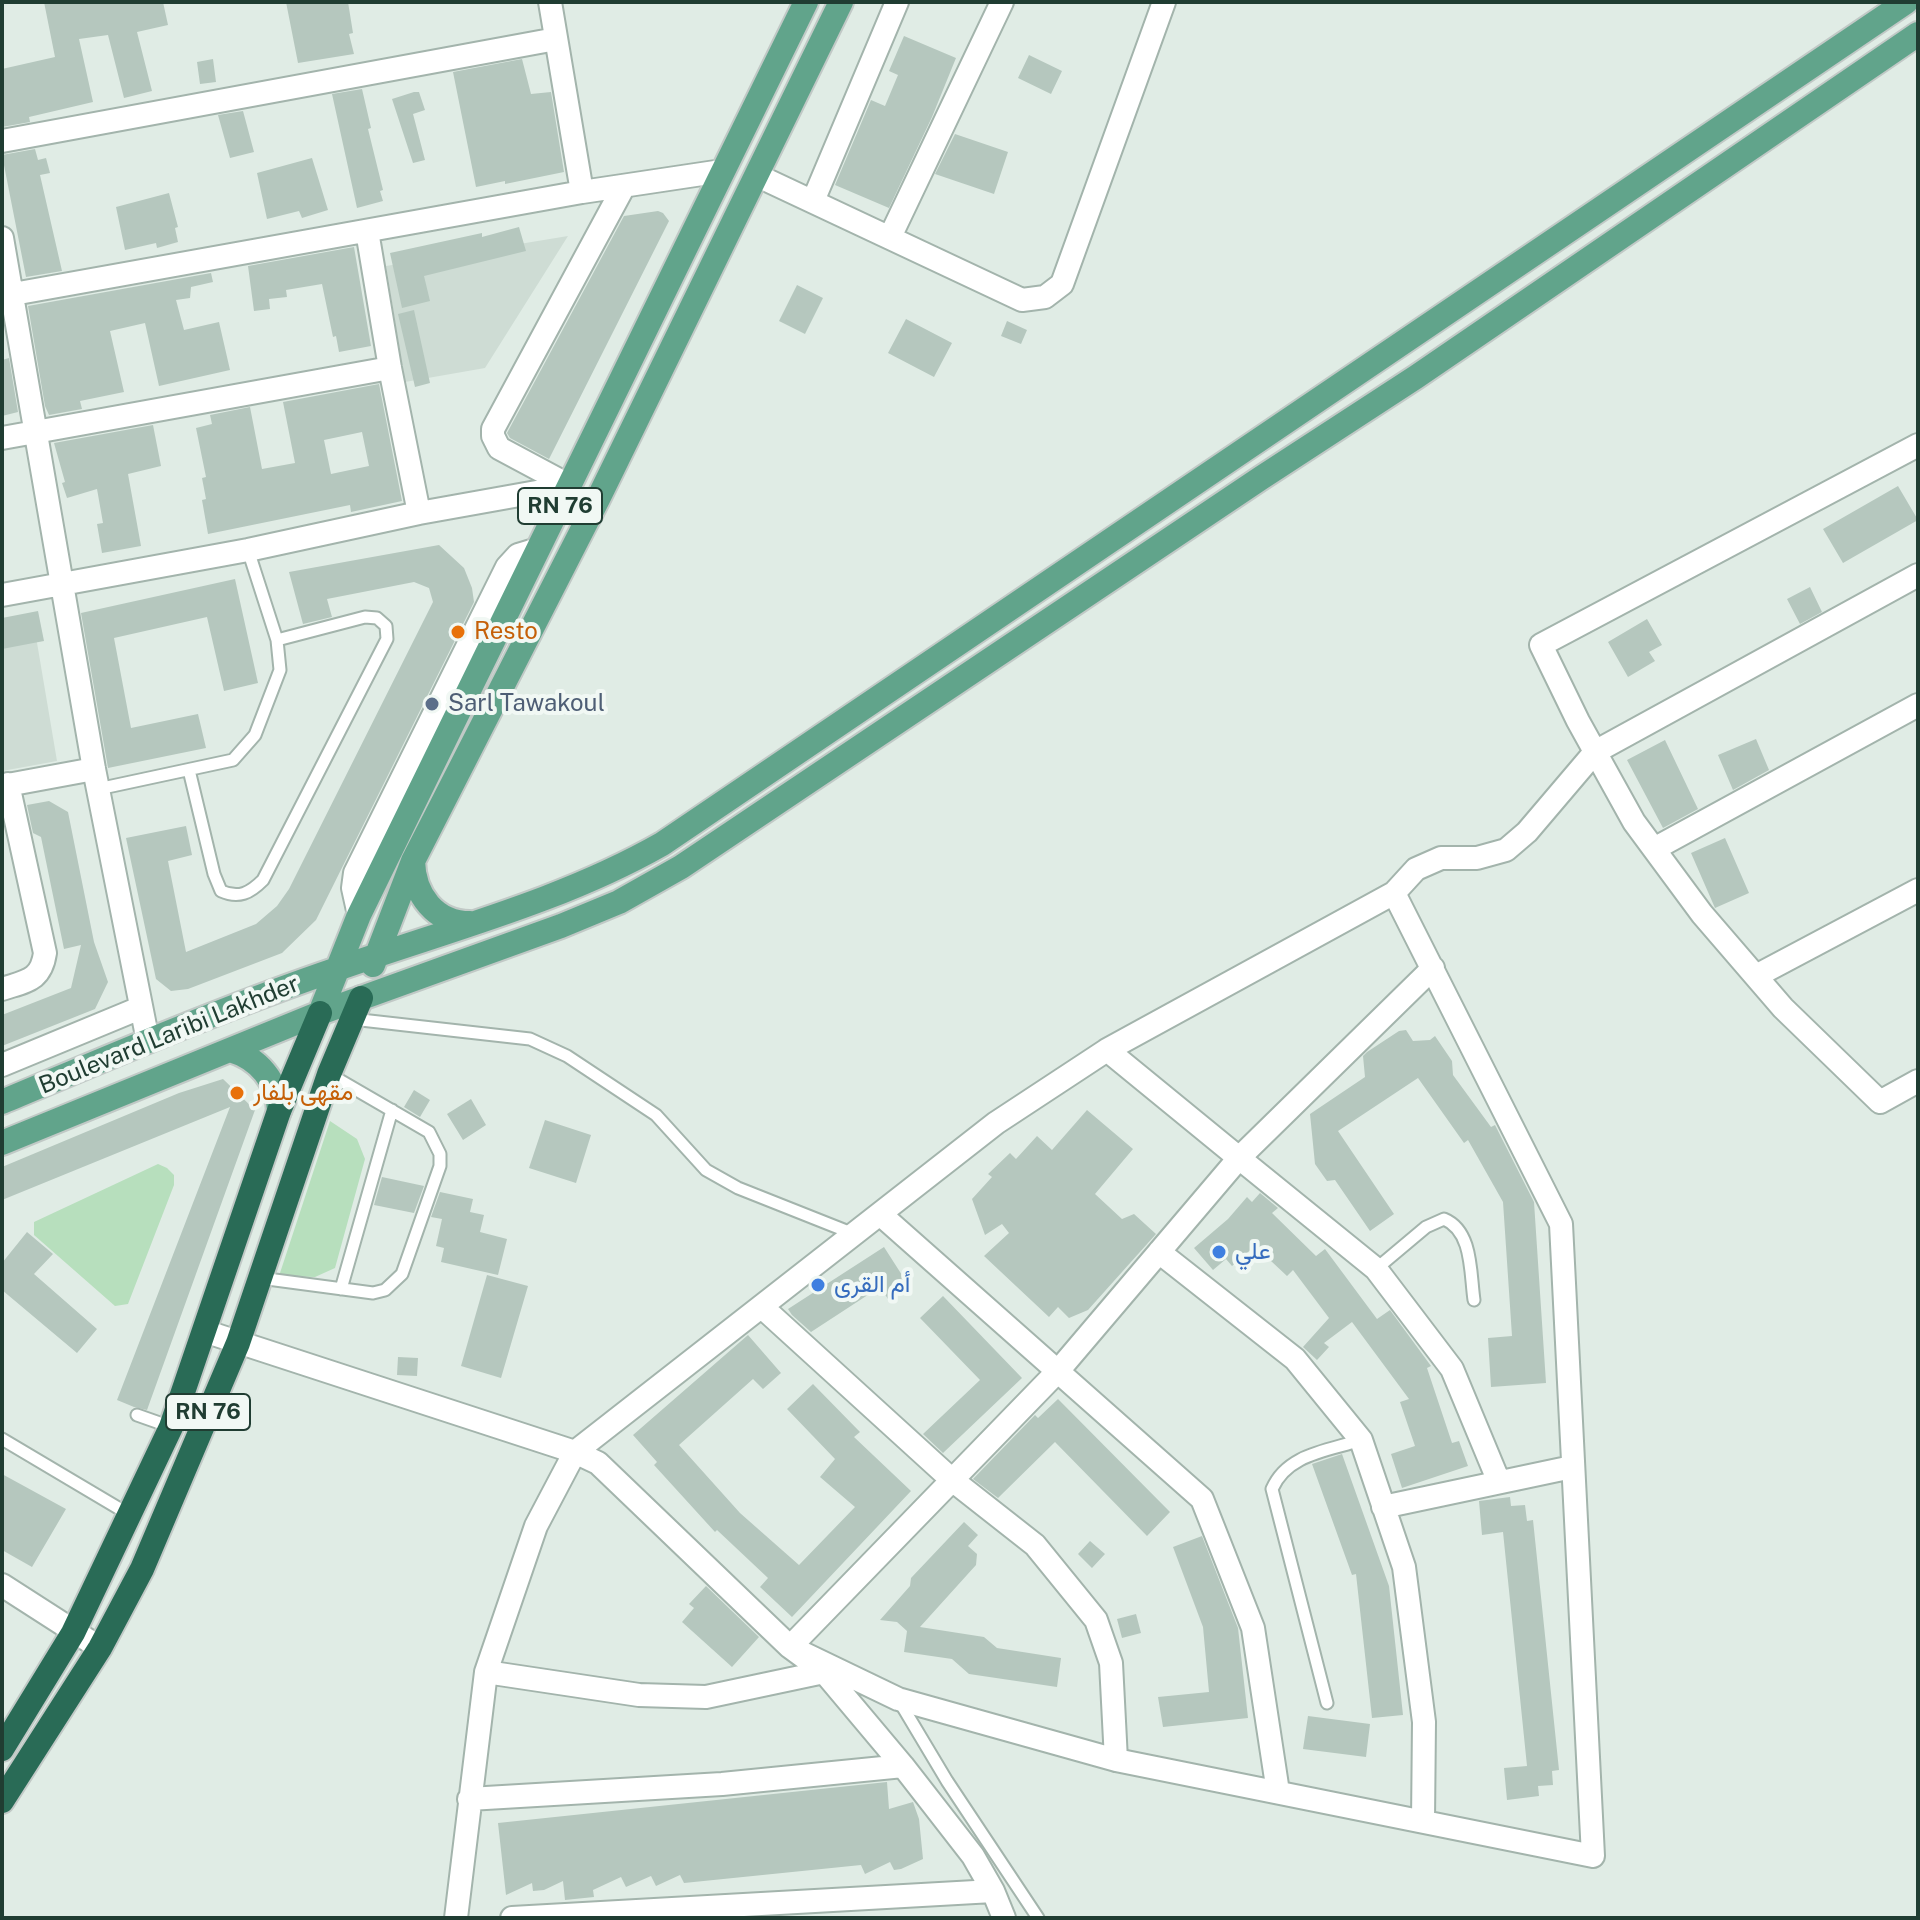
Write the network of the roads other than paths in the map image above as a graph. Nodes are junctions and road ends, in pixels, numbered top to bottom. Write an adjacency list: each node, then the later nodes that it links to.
1 (550, 2): 9 (street)
2 (806, 2): 11 (main road, RN 76)
3 (841, 2): 12 (main road, RN 76)
4 (897, 2): 15 (street)
5 (1002, 2): 17 (street)
6 (1164, 2): 17 (street)
7 (1906, 2): 41 (main road, Boulevard Laribi Lakhder)
8 (1918, 34): 48 (main road, Boulevard Laribi Lakhder)
9 (556, 39): 10 (street); 14 (street)
10 (2, 141)
11 (724, 167): 12 (main road); 13 (street); 24 (main road, RN 76)
12 (756, 175): 15 (street); 25 (main road, RN 76)
13 (624, 186): 14 (street); 24 (street)
14 (582, 192): 16 (street)
15 (813, 201): 17 (street)
16 (367, 231): 19 (street); 20 (street)
17 (890, 237)
18 (2, 238): 19 (street)
19 (6, 295): 21 (street)
20 (390, 368): 21 (street); 26 (street)
21 (35, 432): 22 (street); 29 (street)
22 (2, 438)
23 (1918, 445): 33 (street)
24 (570, 486): 25 (main road); 26 (street); 44 (main road, RN 76)
25 (598, 499): 38 (main road, RN 76)
26 (419, 513): 27 (street)
27 (248, 550): 29 (street); 31 (lane)
28 (1918, 575): 33 (street)
29 (62, 583): 30 (street); 35 (street)
30 (2, 595)
31 (277, 640): 34 (lane); 34 (lane)
32 (1918, 705): 37 (street)
33 (1595, 752): 37 (street); 40 (street)
34 (189, 770): 35 (lane)
35 (96, 779): 36 (street); 47 (street)
36 (5, 785): 46 (street)
37 (1654, 849): 45 (street)
38 (413, 861): 41 (main road); 42 (main road, RN 76)
39 (1918, 890): 45 (street)
40 (1394, 893): 43 (street); 52 (street)
41 (470, 923): 42 (main road, Boulevard Laribi Lakhder)
42 (377, 955): 44 (main road, Boulevard Laribi Lakhder); 48 (main road, RN 76)
43 (1433, 968): 60 (street); 78 (street)
44 (337, 969): 49 (main road, RN 76); 50 (main road, Boulevard Laribi Lakhder)
45 (1756, 976): 55 (street)
46 (2, 989)
47 (140, 1008): 50 (street); 53 (street)
48 (357, 1008): 49 (main road, Boulevard Laribi Lakhder); 54 (highway, RN 76); 62 (lane)
49 (320, 1013): 51 (main road, Boulevard Laribi Lakhder); 58 (highway, RN 76)
50 (148, 1041): 56 (main road, Boulevard Laribi Lakhder)
51 (230, 1050): 58 (main road); 59 (main road, Boulevard Laribi Lakhder)
52 (1107, 1050): 60 (street); 61 (street)
53 (2, 1065)
54 (329, 1074): 57 (lane); 66 (highway, RN 76)
55 (1918, 1081)
56 (2, 1102)
57 (392, 1110): 67 (lane); 67 (lane)
58 (279, 1111): 64 (highway, RN 76)
59 (2, 1143)
60 (1239, 1158): 63 (street); 65 (street)
61 (880, 1214): 62 (street); 72 (street)
62 (855, 1234): 69 (street)
63 (1159, 1252): 72 (street); 76 (street)
64 (226, 1269): 66 (highway); 70 (highway, RN 76)
65 (1376, 1269): 68 (lane); 80 (street)
66 (260, 1278): 67 (lane); 71 (highway, RN 76)
67 (341, 1289)
68 (1474, 1300)
69 (762, 1307): 77 (street); 79 (street)
70 (204, 1331): 71 (street); 74 (highway, RN 76)
71 (238, 1343): 77 (street); 86 (highway, RN 76)
72 (1058, 1371): 79 (street); 94 (street)
73 (137, 1415): 74 (lane)
74 (171, 1427): 82 (highway, RN 76)
75 (2, 1439): 82 (lane)
76 (1361, 1440): 81 (street); 90 (lane)
77 (575, 1452): 85 (street); 87 (street)
78 (1572, 1467): 80 (street); 97 (street)
79 (951, 1479): 85 (street); 92 (street)
80 (1499, 1482): 81 (street)
81 (1383, 1507): 97 (street)
82 (131, 1515): 84 (highway, RN 76)
83 (4, 1592): 84 (street)
84 (73, 1633): 86 (street); 91 (highway, RN 76)
85 (790, 1647): 88 (street); 89 (street)
86 (100, 1648): 96 (highway, RN 76)
87 (486, 1672): 88 (street); 95 (street)
88 (824, 1672): 93 (street)
89 (898, 1699): 92 (street); 102 (lane)
90 (1327, 1703)
91 (2, 1749)
92 (1116, 1760): 94 (street)
93 (903, 1766): 95 (street); 98 (street)
94 (1278, 1792): 97 (street)
95 (469, 1799): 99 (street)
96 (2, 1801)
97 (1423, 1821)
98 (993, 1891): 100 (street); 101 (street)
99 (456, 1918)
100 (512, 1918)
101 (1004, 1918)
102 (1038, 1918)

